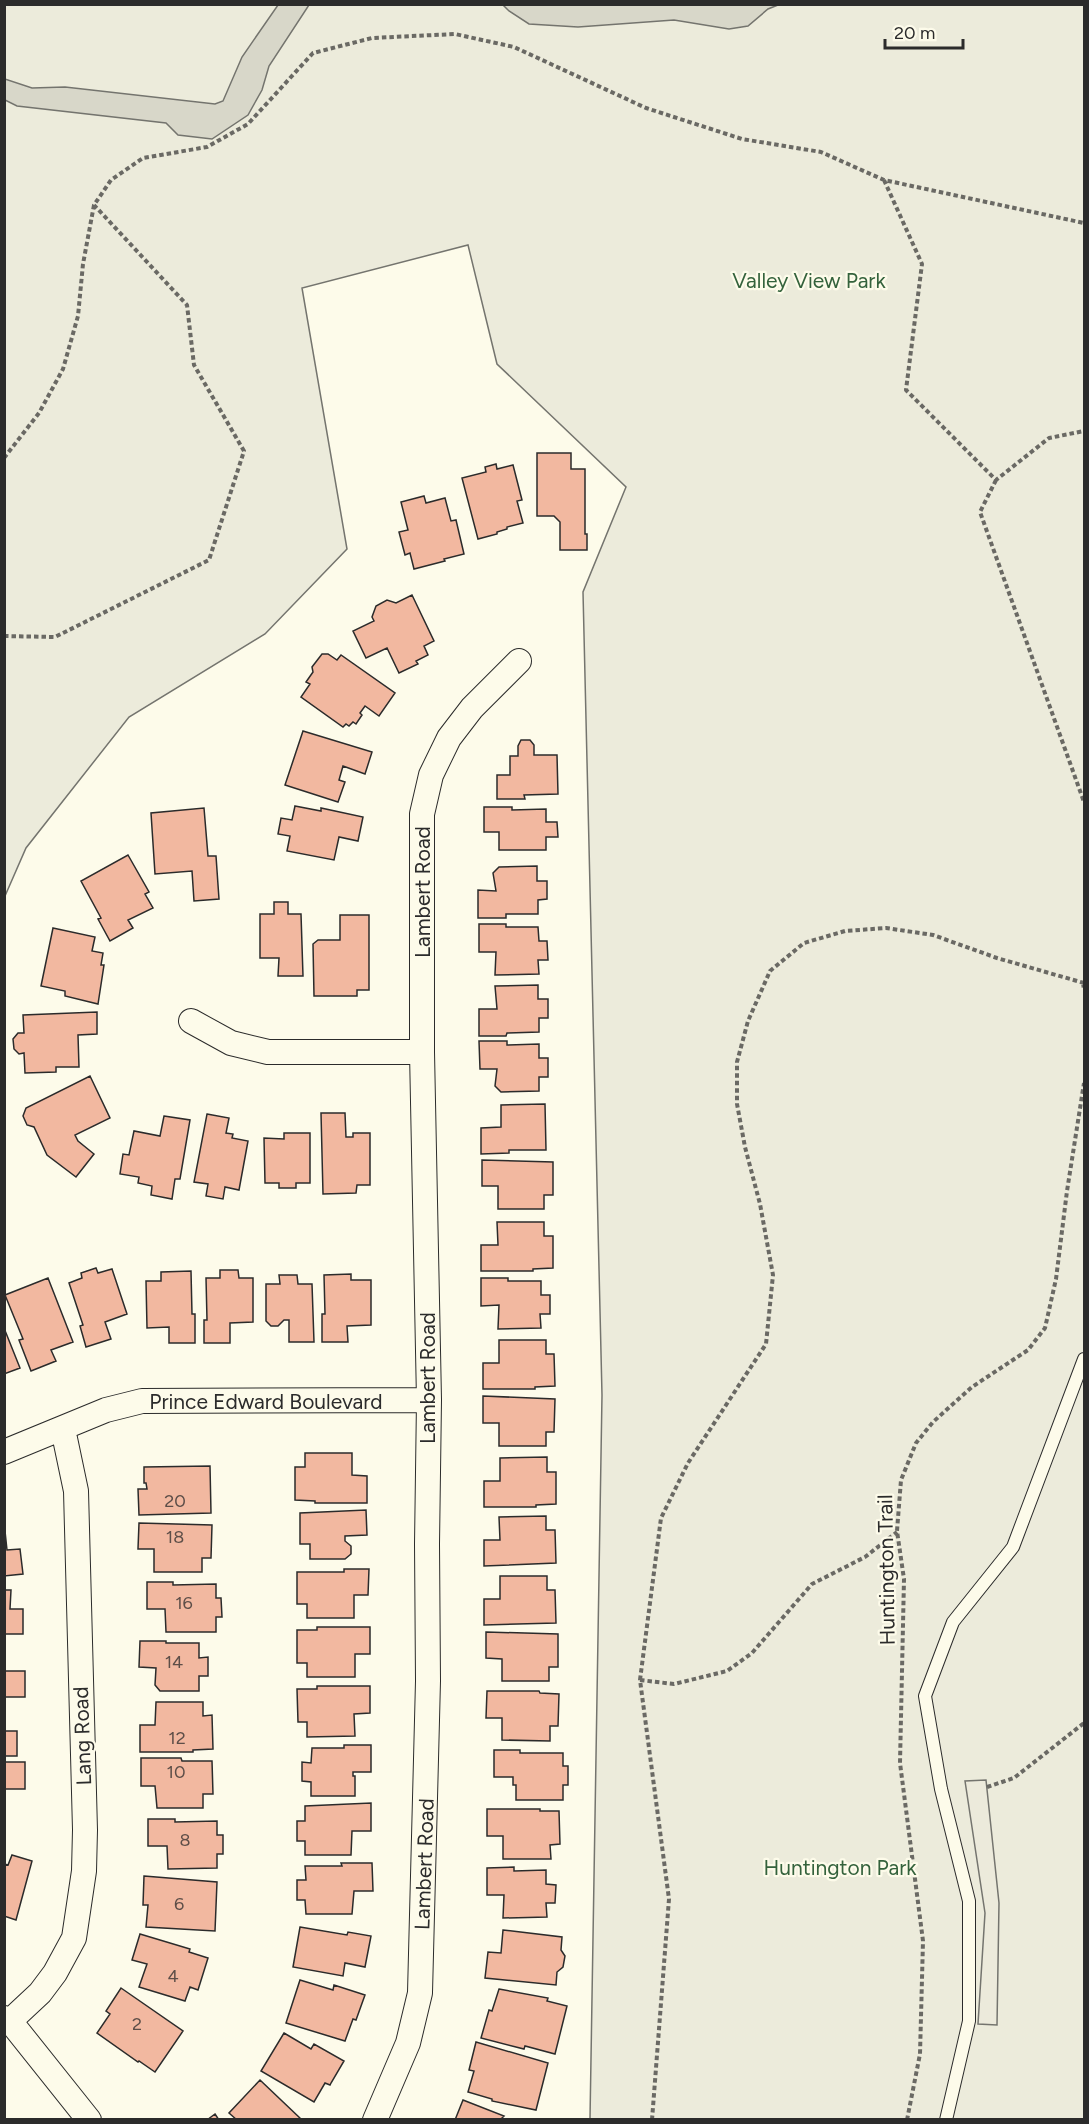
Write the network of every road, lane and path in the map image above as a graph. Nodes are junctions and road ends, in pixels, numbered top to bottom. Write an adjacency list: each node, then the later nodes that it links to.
1 (884, 180): 2 (path); 3 (path); 6 (path)
2 (94, 205): 5 (path); 7 (path)
3 (1084, 224)
4 (1084, 431): 6 (path)
5 (4, 459)
6 (996, 480): 9 (path)
7 (4, 636)
8 (519, 661): 13 (street, Lambert Road)
9 (1084, 802)
10 (1084, 983): 11 (path); 20 (path)
11 (1084, 990)
12 (191, 1021): 13 (street)
13 (422, 1052): 16 (street, Lambert Road)
14 (1084, 1083): 19 (path, Huntington Trail)
15 (1084, 1359): 28 (lane)
16 (429, 1400): 17 (street, Prince Edward Boulevard); 25 (street, Lambert Road)
17 (63, 1429): 18 (street, Prince Edward Boulevard); 23 (street, Lang Road)
18 (4, 1452)
19 (897, 1531): 20 (path); 27 (path, Huntington Trail)
20 (640, 1680): 26 (path)
21 (1084, 1723): 22 (path)
22 (987, 1787)
23 (7, 2019): 24 (street)
24 (88, 2120)
25 (375, 2120)
26 (652, 2120)
27 (907, 2120)
28 (946, 2120)

